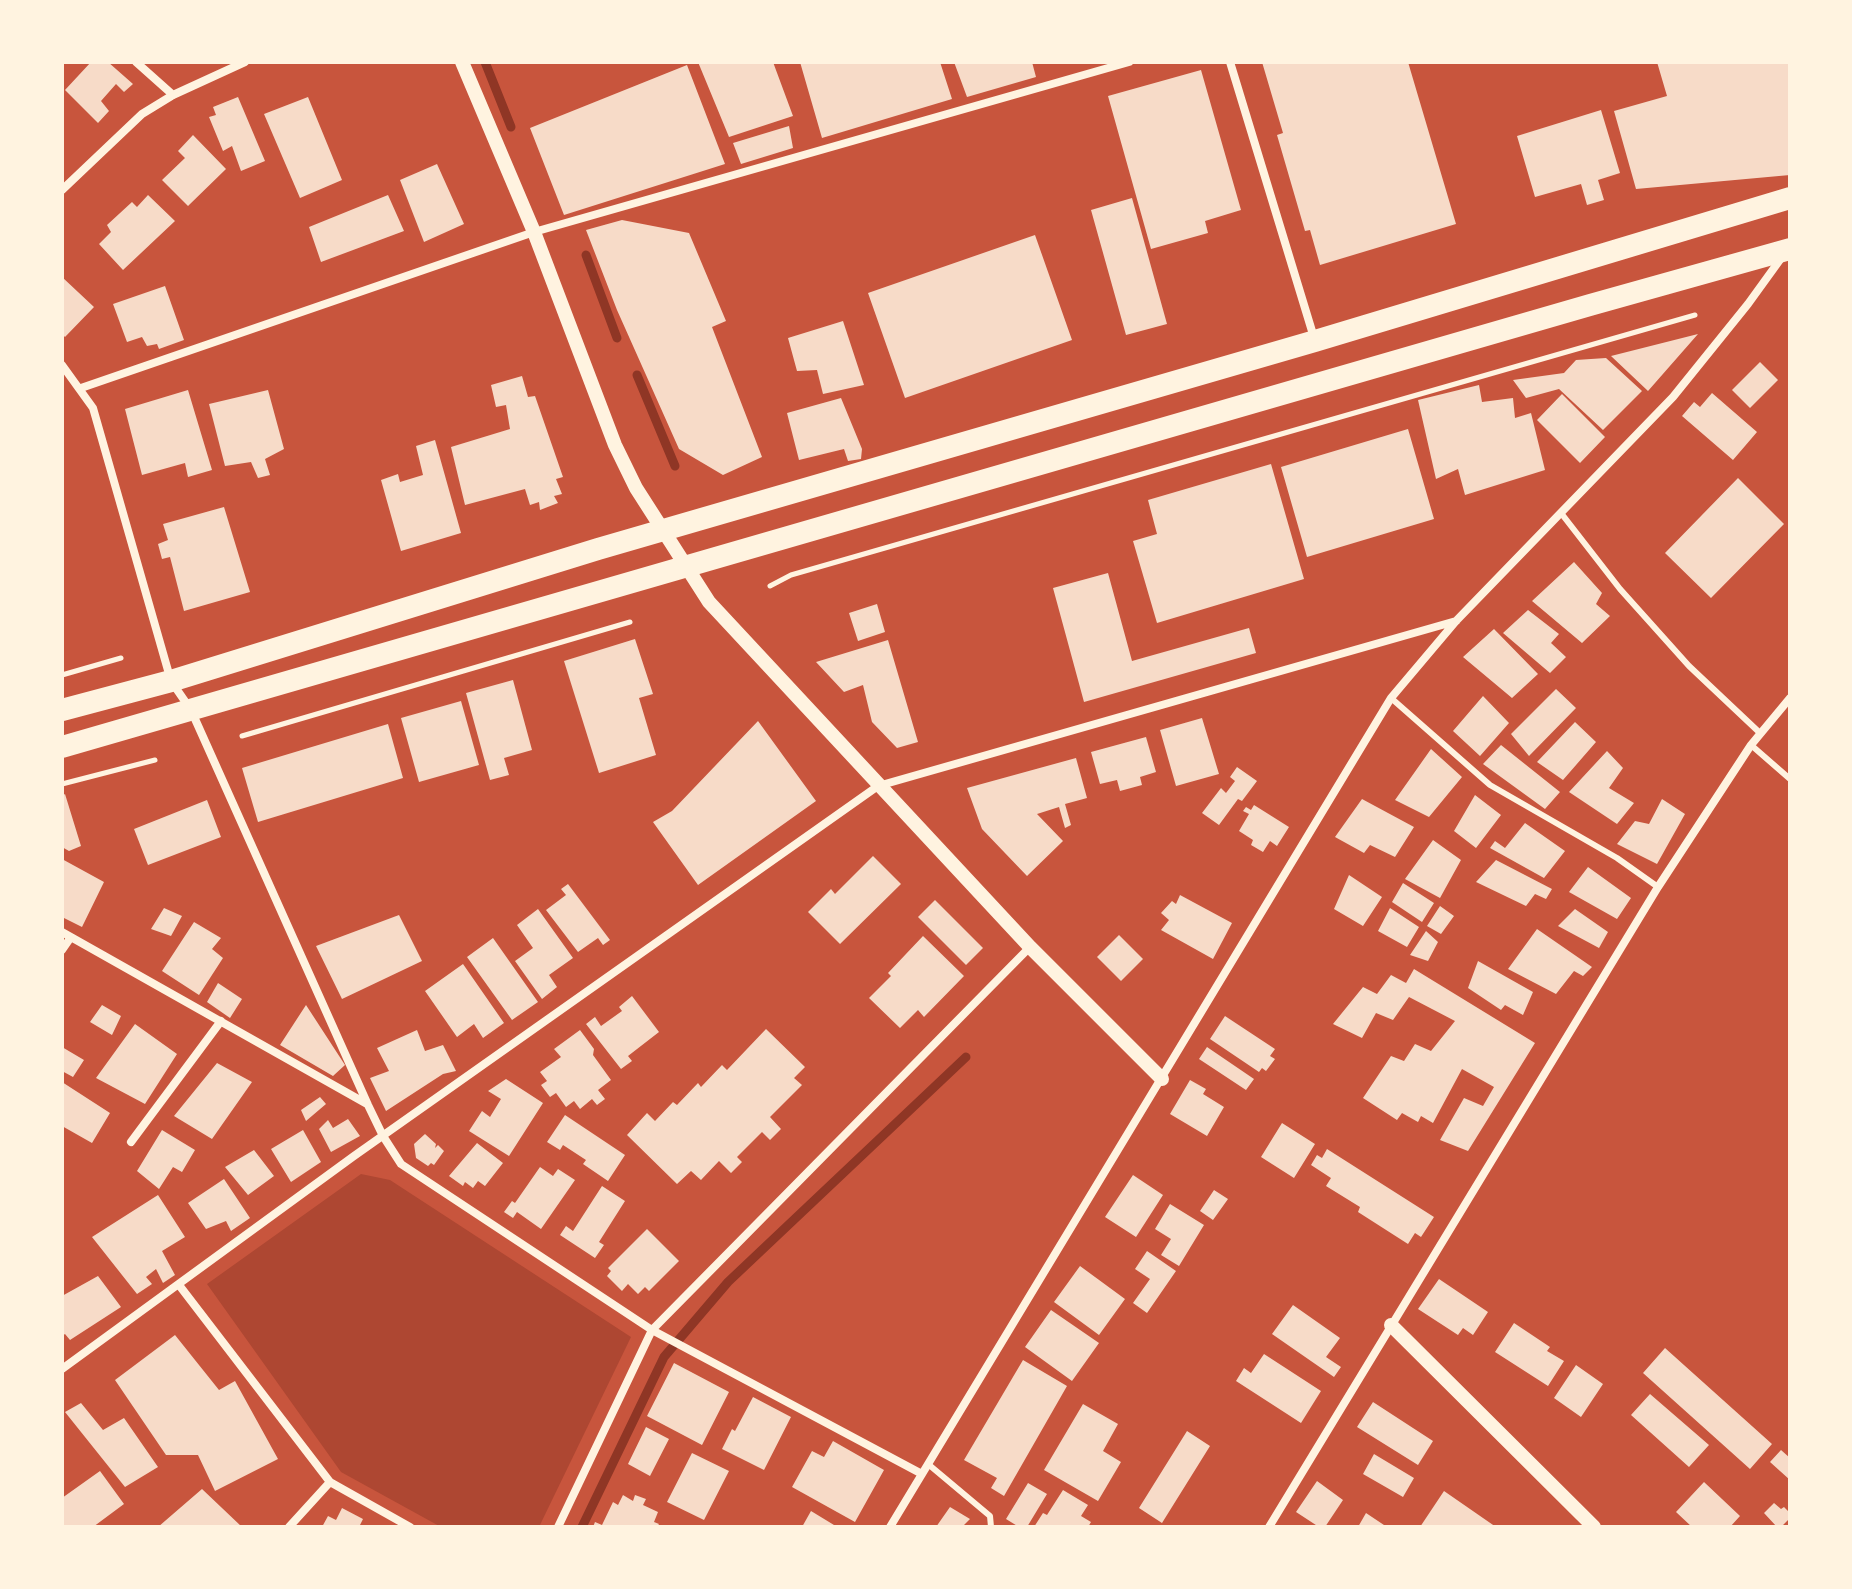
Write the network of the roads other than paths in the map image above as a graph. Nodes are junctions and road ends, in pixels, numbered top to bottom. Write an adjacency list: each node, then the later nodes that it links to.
1 (136, 62): 6 (street)
2 (245, 62): 6 (street)
3 (462, 62): 9 (street)
4 (1129, 62): 9 (street)
5 (1230, 62): 11 (street)
6 (173, 95): 7 (street)
7 (62, 190)
8 (1790, 198): 11 (highway)
9 (534, 232): 13 (street); 15 (street)
10 (1788, 250): 14 (street); 16 (highway)
11 (1315, 341): 15 (highway)
12 (62, 365): 13 (street)
13 (81, 388): 18 (street)
14 (1561, 513): 17 (street); 23 (lane)
15 (663, 531): 16 (street); 18 (highway)
16 (686, 566): 22 (highway); 27 (street)
17 (1456, 621): 19 (street); 27 (street)
18 (171, 681): 21 (highway); 22 (street)
19 (1391, 698): 28 (lane); 34 (street)
20 (1790, 698): 23 (street)
21 (62, 710)
22 (191, 710): 25 (highway); 35 (street)
23 (1760, 733): 24 (street)
24 (1751, 745): 26 (lane); 28 (street)
25 (62, 747)
26 (1790, 779)
27 (878, 786): 31 (street); 36 (street)
28 (1658, 887): 39 (street)
29 (62, 932): 30 (street)
30 (71, 937): 32 (street); 33 (street)
31 (1030, 947): 34 (street); 40 (street)
32 (62, 950)
33 (221, 1021): 35 (street); 37 (street)
34 (1162, 1079): 42 (street)
35 (368, 1105): 36 (street)
36 (383, 1136): 38 (street); 40 (street)
37 (131, 1142)
38 (179, 1285): 41 (street); 44 (street)
39 (1391, 1325): 50 (street); 51 (street)
40 (652, 1330): 43 (street); 47 (street)
41 (63, 1366)
42 (928, 1464): 43 (street); 49 (lane)
43 (922, 1474): 48 (street)
44 (330, 1482): 45 (street); 46 (street)
45 (289, 1527)
46 (410, 1527)
47 (558, 1527)
48 (890, 1527)
49 (991, 1527)
50 (1269, 1527)
51 (1594, 1527)

